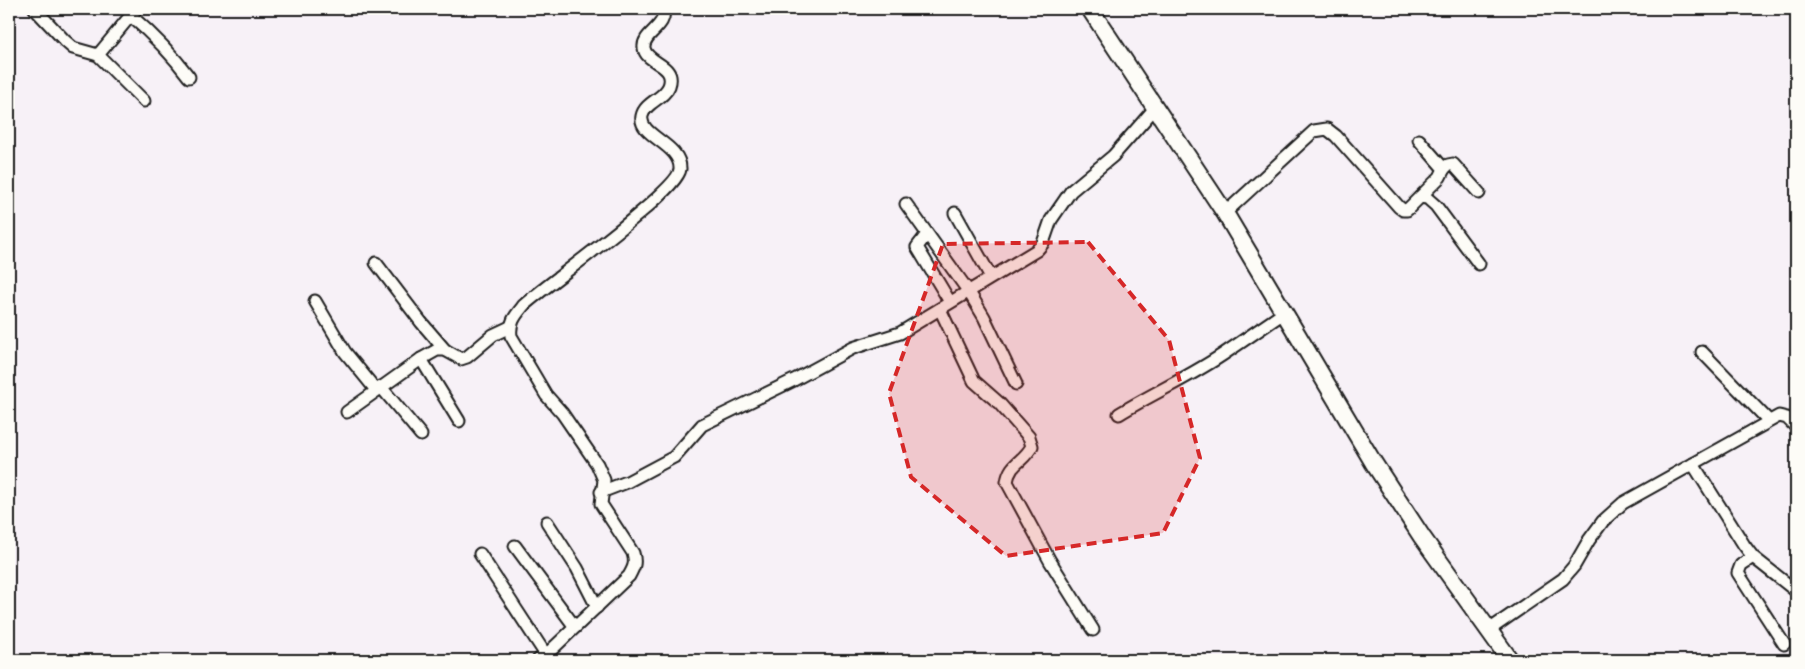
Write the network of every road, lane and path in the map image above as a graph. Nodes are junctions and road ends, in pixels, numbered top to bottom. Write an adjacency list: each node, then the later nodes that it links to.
1 (35, 9): 5 (street)
2 (663, 9): 25 (street)
3 (1090, 9): 8 (main road)
4 (133, 12): 5 (street); 6 (street)
5 (98, 55): 7 (street)
6 (189, 76)
7 (144, 101)
8 (1155, 108): 15 (main road); 19 (street)
9 (1418, 140): 10 (street)
10 (1444, 169): 11 (street); 12 (street)
11 (1479, 193)
12 (1420, 197): 15 (street); 18 (street)
13 (906, 204): 16 (street)
14 (955, 213): 19 (street)
15 (1226, 213): 24 (main road)
16 (927, 234): 20 (street); 22 (street)
17 (376, 263): 26 (street)
18 (1479, 264)
19 (991, 277): 20 (street)
20 (969, 292): 22 (street); 29 (street)
21 (315, 300): 30 (street)
22 (950, 302): 23 (street)
23 (940, 308): 38 (street); 46 (street)
24 (1285, 312): 32 (street); 47 (main road)
25 (510, 327): 26 (street); 38 (street)
26 (445, 350): 28 (street)
27 (1702, 352): 33 (street)
28 (421, 359): 30 (street); 34 (street)
29 (1016, 384)
30 (378, 389): 31 (street); 36 (street)
31 (347, 412)
32 (1119, 414)
33 (1769, 420): 35 (street); 37 (street)
34 (459, 421)
35 (1796, 427)
36 (421, 435)
37 (1692, 464): 42 (street); 47 (street)
38 (602, 492): 44 (street)
39 (547, 522): 44 (street)
40 (515, 546): 45 (street)
41 (480, 554): 49 (street)
42 (1753, 557): 43 (street); 48 (street)
43 (1796, 591)
44 (597, 606): 45 (street)
45 (575, 627): 49 (street)
46 (1093, 630)
47 (1489, 630): 50 (main road)
48 (1784, 644)
49 (542, 658)
50 (1510, 660)

